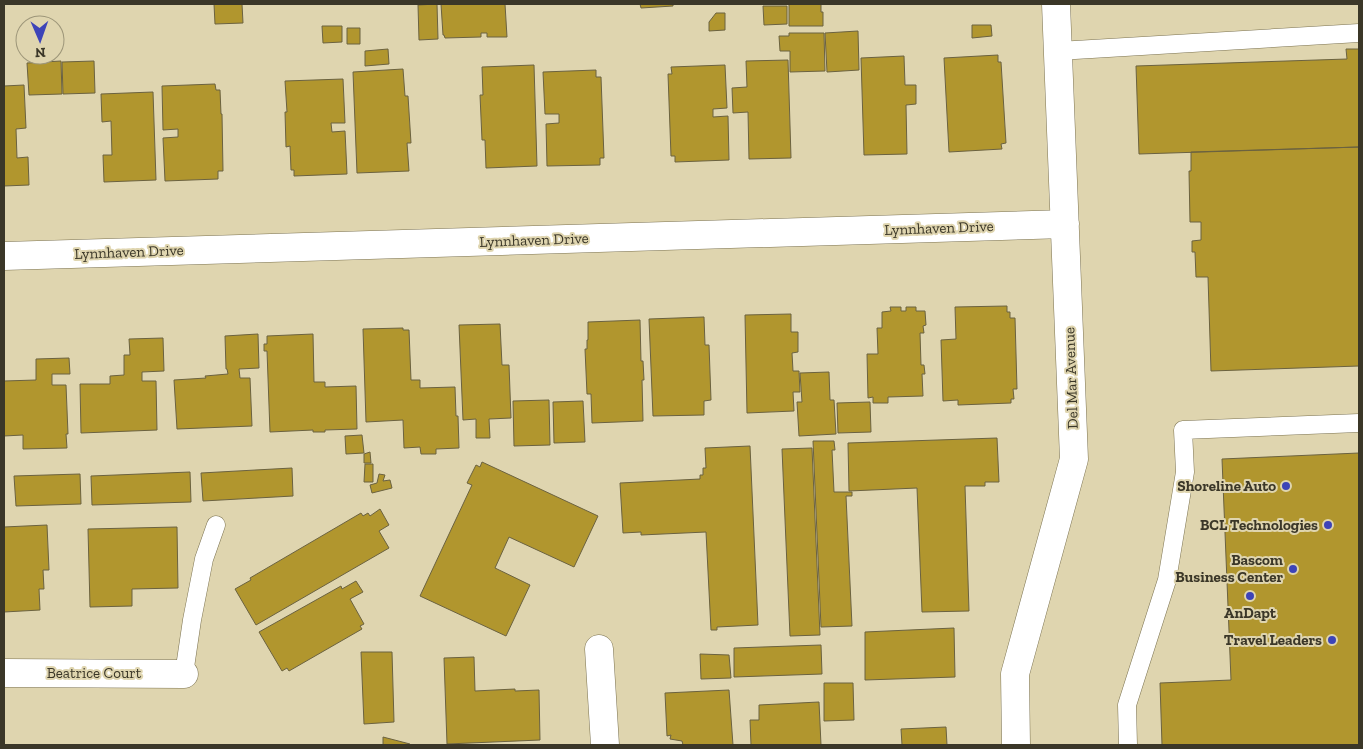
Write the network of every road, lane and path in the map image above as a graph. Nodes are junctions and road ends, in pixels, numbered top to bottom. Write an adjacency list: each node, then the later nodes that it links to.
1 (1056, 4): 3 (street, Del Mar Avenue)
2 (1359, 33): 3 (lane)
3 (1058, 51): 4 (street, Del Mar Avenue)
4 (1065, 224): 5 (street, Lynnhaven Drive); 12 (street, Del Mar Avenue)
5 (4, 256)
6 (1359, 423): 13 (lane)
7 (216, 525): 10 (lane)
8 (599, 649): 11 (street)
9 (4, 673): 10 (street, Beatrice Court)
10 (184, 674)
11 (605, 745)
12 (1016, 745)
13 (1128, 745)

